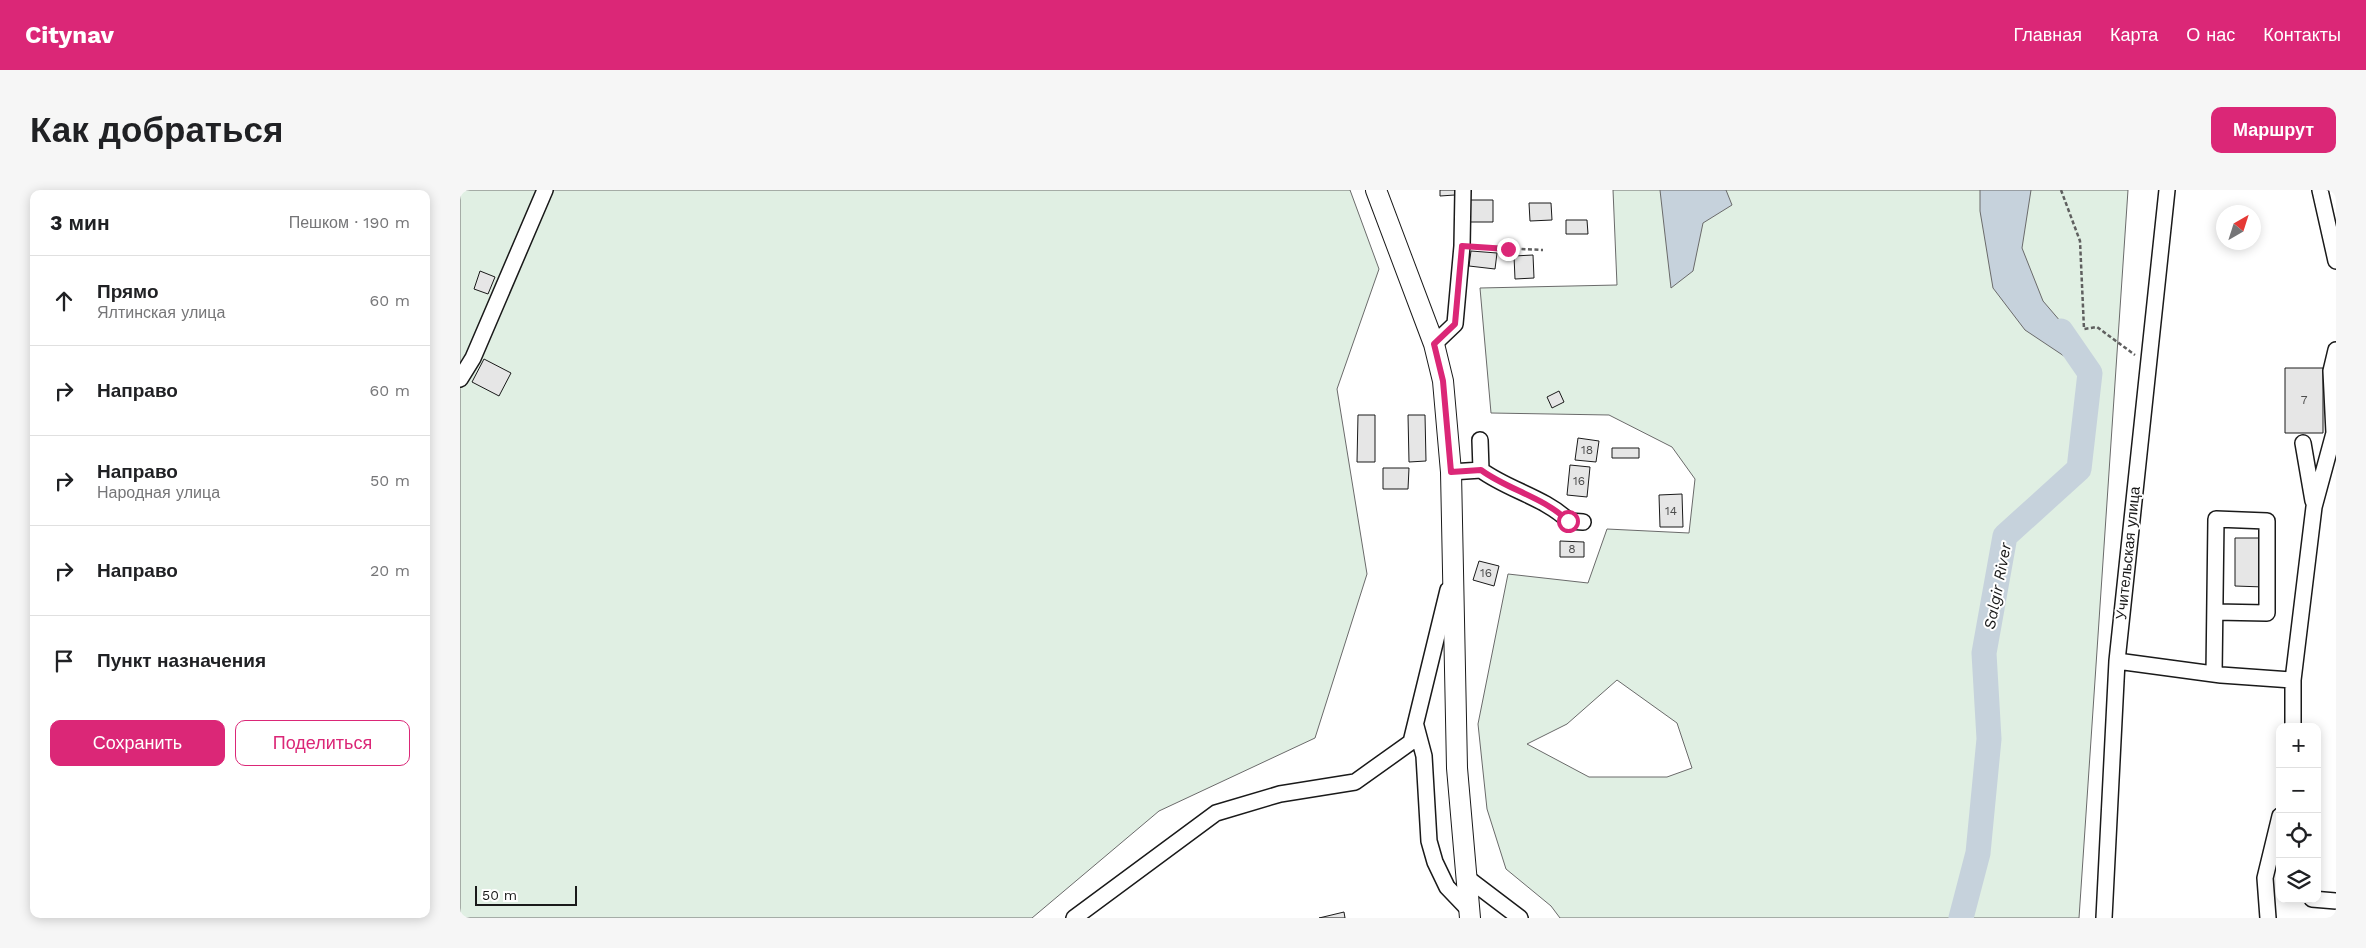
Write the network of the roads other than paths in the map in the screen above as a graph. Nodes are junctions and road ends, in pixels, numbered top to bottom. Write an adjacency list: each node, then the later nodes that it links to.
1 (545, 190): 9 (street)
2 (1376, 190): 7 (main road)
3 (1463, 190): 7 (street)
4 (2167, 190): 18 (street, Учительская улица)
5 (2320, 190): 6 (street)
6 (2336, 262)
7 (1434, 344): 13 (main road)
8 (2336, 350): 14 (street)
9 (460, 379)
10 (1480, 440): 12 (street)
11 (2303, 443): 14 (street)
12 (1481, 470): 13 (street); 15 (street)
13 (1451, 472): 16 (main road)
14 (2314, 507): 20 (street)
15 (1583, 522)
16 (1453, 572): 22 (street); 24 (main road)
17 (2215, 612): 17 (street); 19 (street)
18 (2117, 662): 19 (street); 31 (street, Учительская улица)
19 (2214, 674): 20 (street)
20 (2293, 680): 21 (street)
21 (2293, 723)
22 (1416, 724): 28 (street); 29 (street)
23 (2276, 833): 25 (street)
24 (1466, 877): 28 (main road); 30 (street)
25 (2273, 896): 32 (street)
26 (2321, 900): 27 (street)
27 (2336, 901)
28 (1470, 914)
29 (1074, 918)
30 (1520, 918)
31 (2104, 918)
32 (2268, 918)

